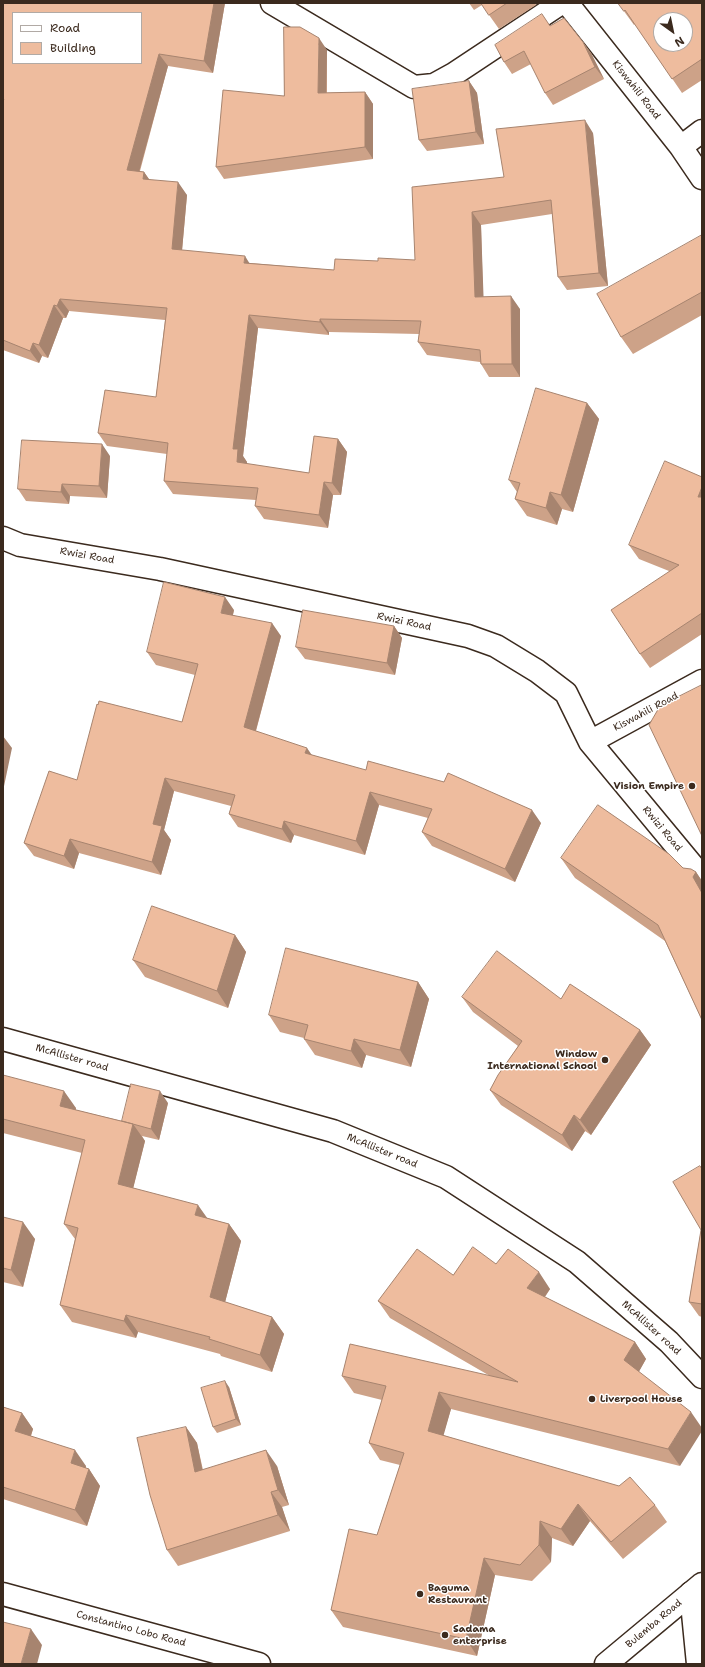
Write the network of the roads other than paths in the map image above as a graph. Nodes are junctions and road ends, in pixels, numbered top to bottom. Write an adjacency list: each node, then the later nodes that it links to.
1 (272, 3): 2 (street)
2 (561, 3)
3 (567, 3): 5 (street, Kiswahili Road)
4 (702, 131): 5 (street)
5 (680, 147): 6 (street, Kiswahili Road)
6 (702, 178)
7 (3, 538): 9 (street, Rwizi Road)
8 (702, 681): 9 (street, Kiswahili Road)
9 (590, 742): 10 (street, Rwizi Road)
10 (702, 877)
11 (3, 1039): 12 (street, McAllister road)
12 (702, 1377)
13 (696, 1588): 16 (street, Bulemba Road); 17 (street)
14 (3, 1594): 15 (street, Constantino Lobo Road)
15 (259, 1664)
16 (606, 1664)
17 (698, 1664)

